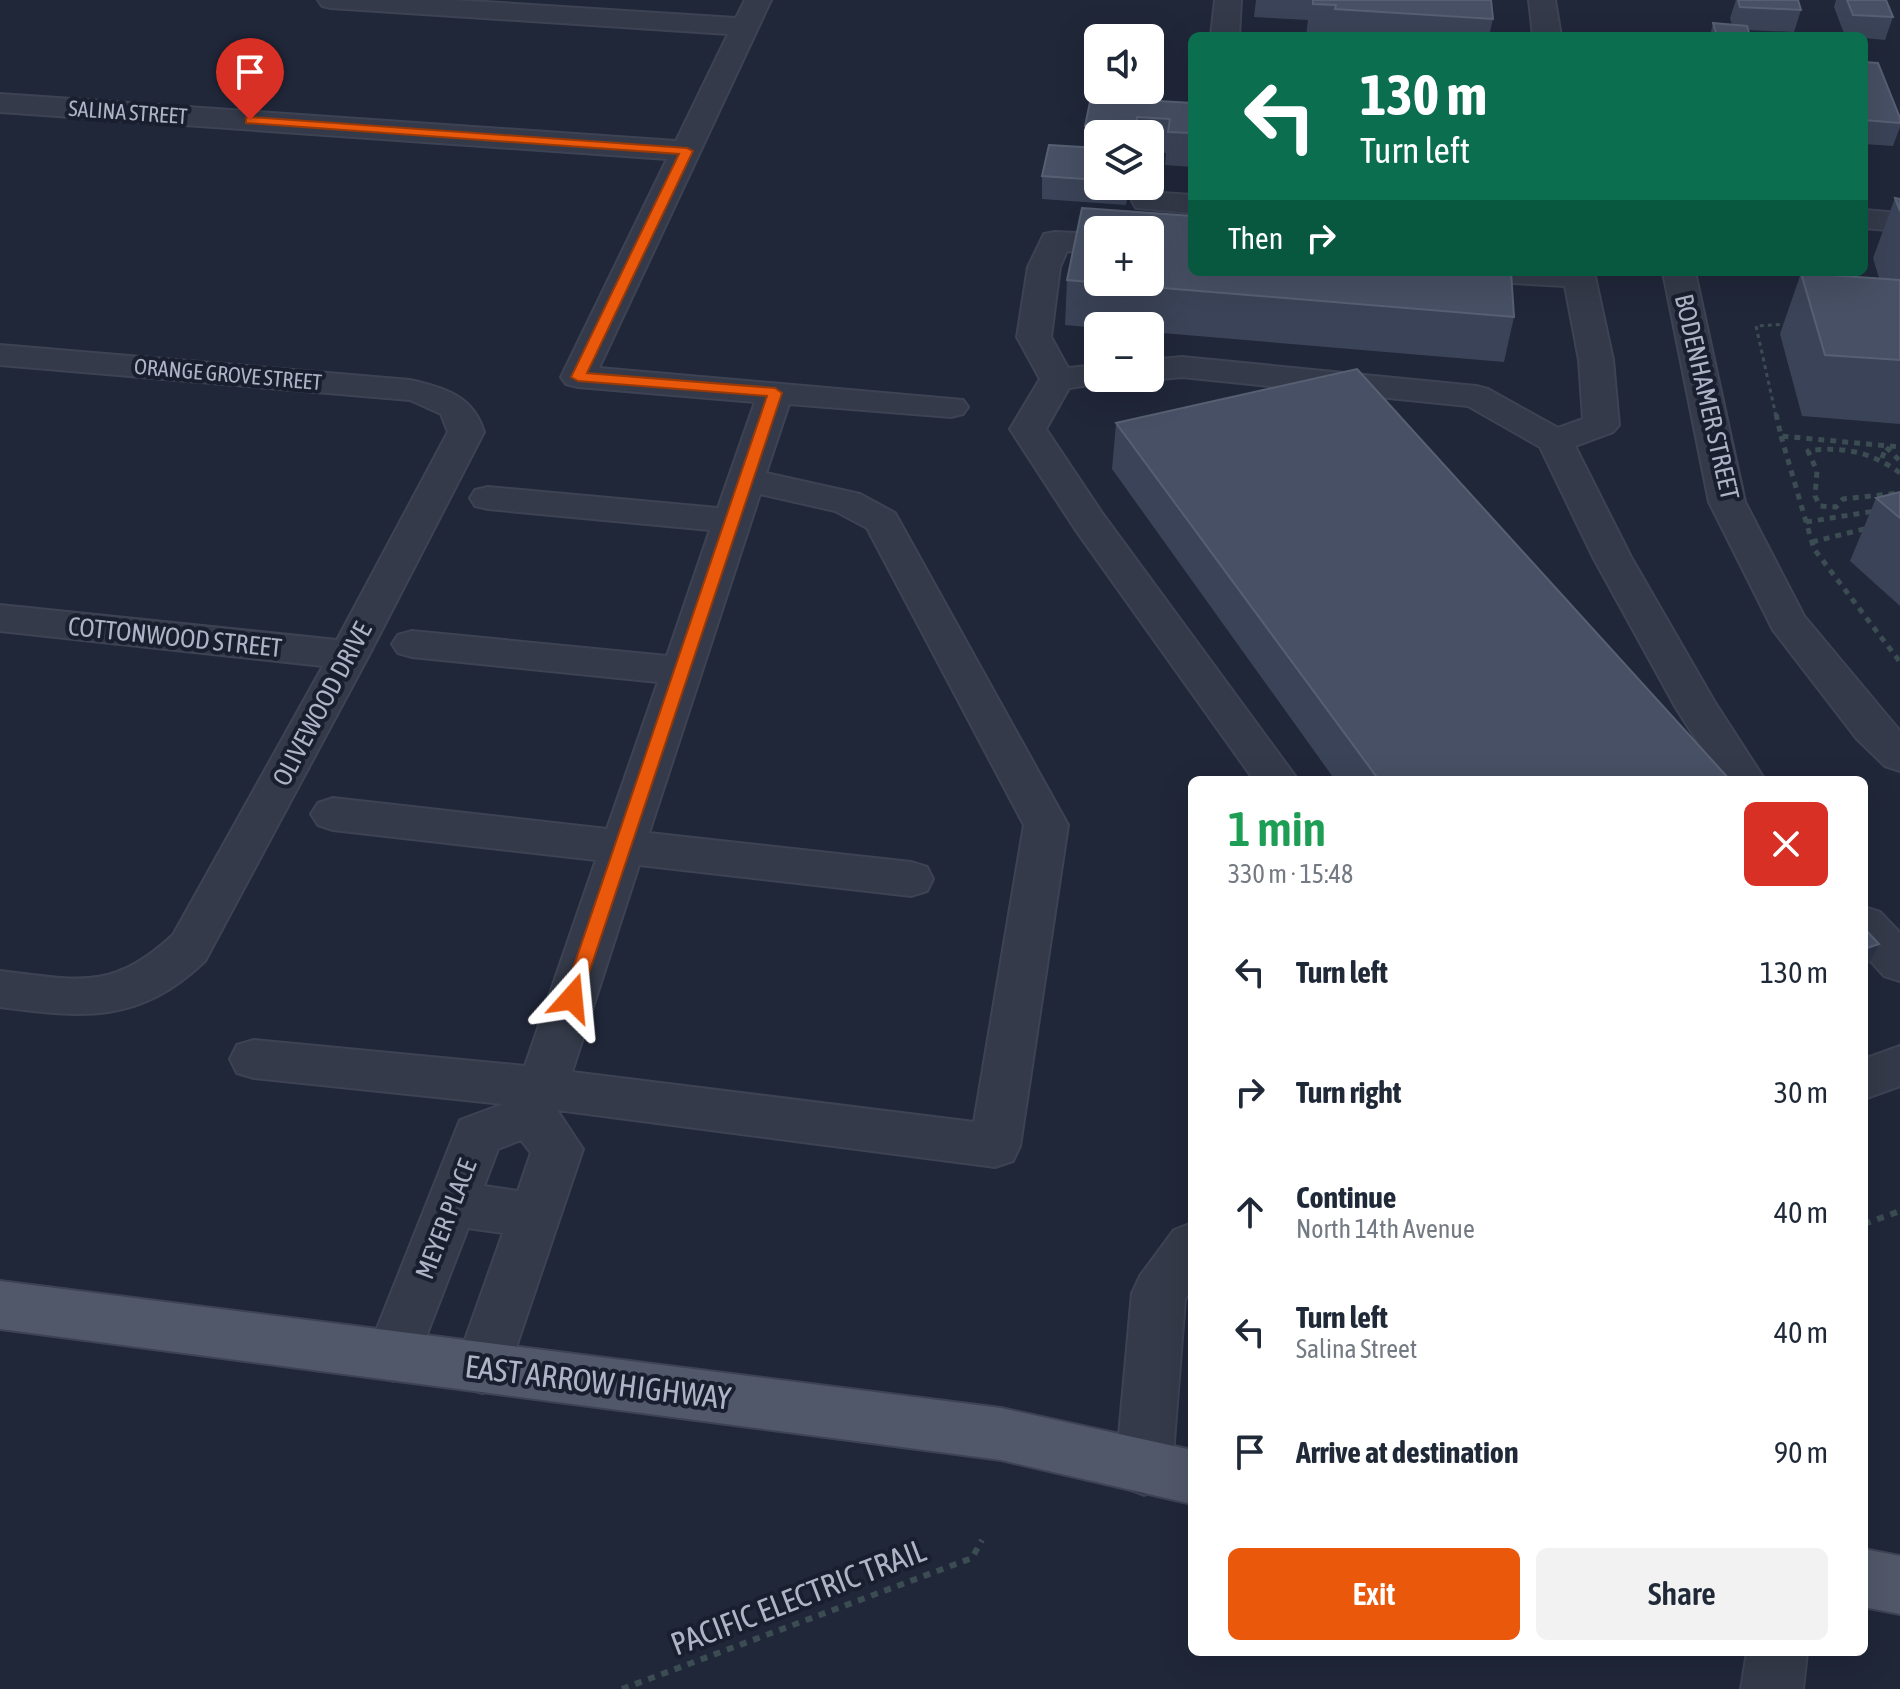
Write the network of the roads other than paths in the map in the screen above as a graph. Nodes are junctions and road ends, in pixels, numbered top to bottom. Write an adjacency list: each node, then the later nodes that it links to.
1 (331, 0): 5 (street)
2 (758, 0): 5 (street)
3 (1228, 0): 6 (street)
4 (1542, 0): 7 (street)
5 (745, 27): 9 (street)
6 (1225, 32)
7 (1546, 32)
8 (0, 103): 9 (street, SALINA STREET)
9 (687, 151): 21 (street)
10 (1147, 201): 11 (street)
11 (1188, 204)
12 (1868, 219): 13 (street)
13 (1900, 222)
14 (1084, 242): 20 (street)
15 (1578, 276): 24 (street)
16 (1680, 276): 32 (street, BODENHAMER STREET)
17 (0, 355): 22 (street, ORANGE GROVE STREET)
18 (1164, 369): 24 (street)
19 (1084, 376): 20 (street)
20 (1057, 379): 33 (street)
21 (775, 393): 23 (street); 25 (street)
22 (454, 405): 30 (street, OLIVEWOOD DRIVE)
23 (951, 407)
24 (1555, 441): 34 (street)
25 (746, 480): 27 (street); 44 (street)
26 (488, 498): 27 (street)
27 (732, 521): 31 (street)
28 (0, 618): 30 (street, COTTONWOOD STREET)
29 (412, 644): 31 (street)
30 (349, 655): 40 (street, OLIVEWOOD DRIVE)
31 (682, 671): 36 (street)
32 (1900, 756)
33 (1274, 776)
34 (1741, 776)
35 (333, 814): 36 (street)
36 (623, 847): 37 (street); 44 (street)
37 (911, 879)
38 (1868, 928): 39 (street)
39 (1900, 963)
40 (0, 989)
41 (254, 1059): 44 (street)
42 (1900, 1066): 43 (street)
43 (1868, 1078)
44 (536, 1102): 45 (street, MEYER PLACE); 46 (street)
45 (451, 1204): 46 (street); 50 (street, MEYER PLACE)
46 (534, 1215): 51 (street)
47 (1188, 1256): 48 (street)
48 (1175, 1289): 52 (street)
49 (0, 1305): 50 (main road, EAST ARROW HIGHWAY)
50 (393, 1356): 51 (main road, EAST ARROW HIGHWAY)
51 (482, 1368): 52 (main road, EAST ARROW HIGHWAY)
52 (1168, 1472)
53 (1868, 1579): 54 (main road)
54 (1900, 1585)
55 (1776, 1656): 56 (street)
56 (1772, 1689)

